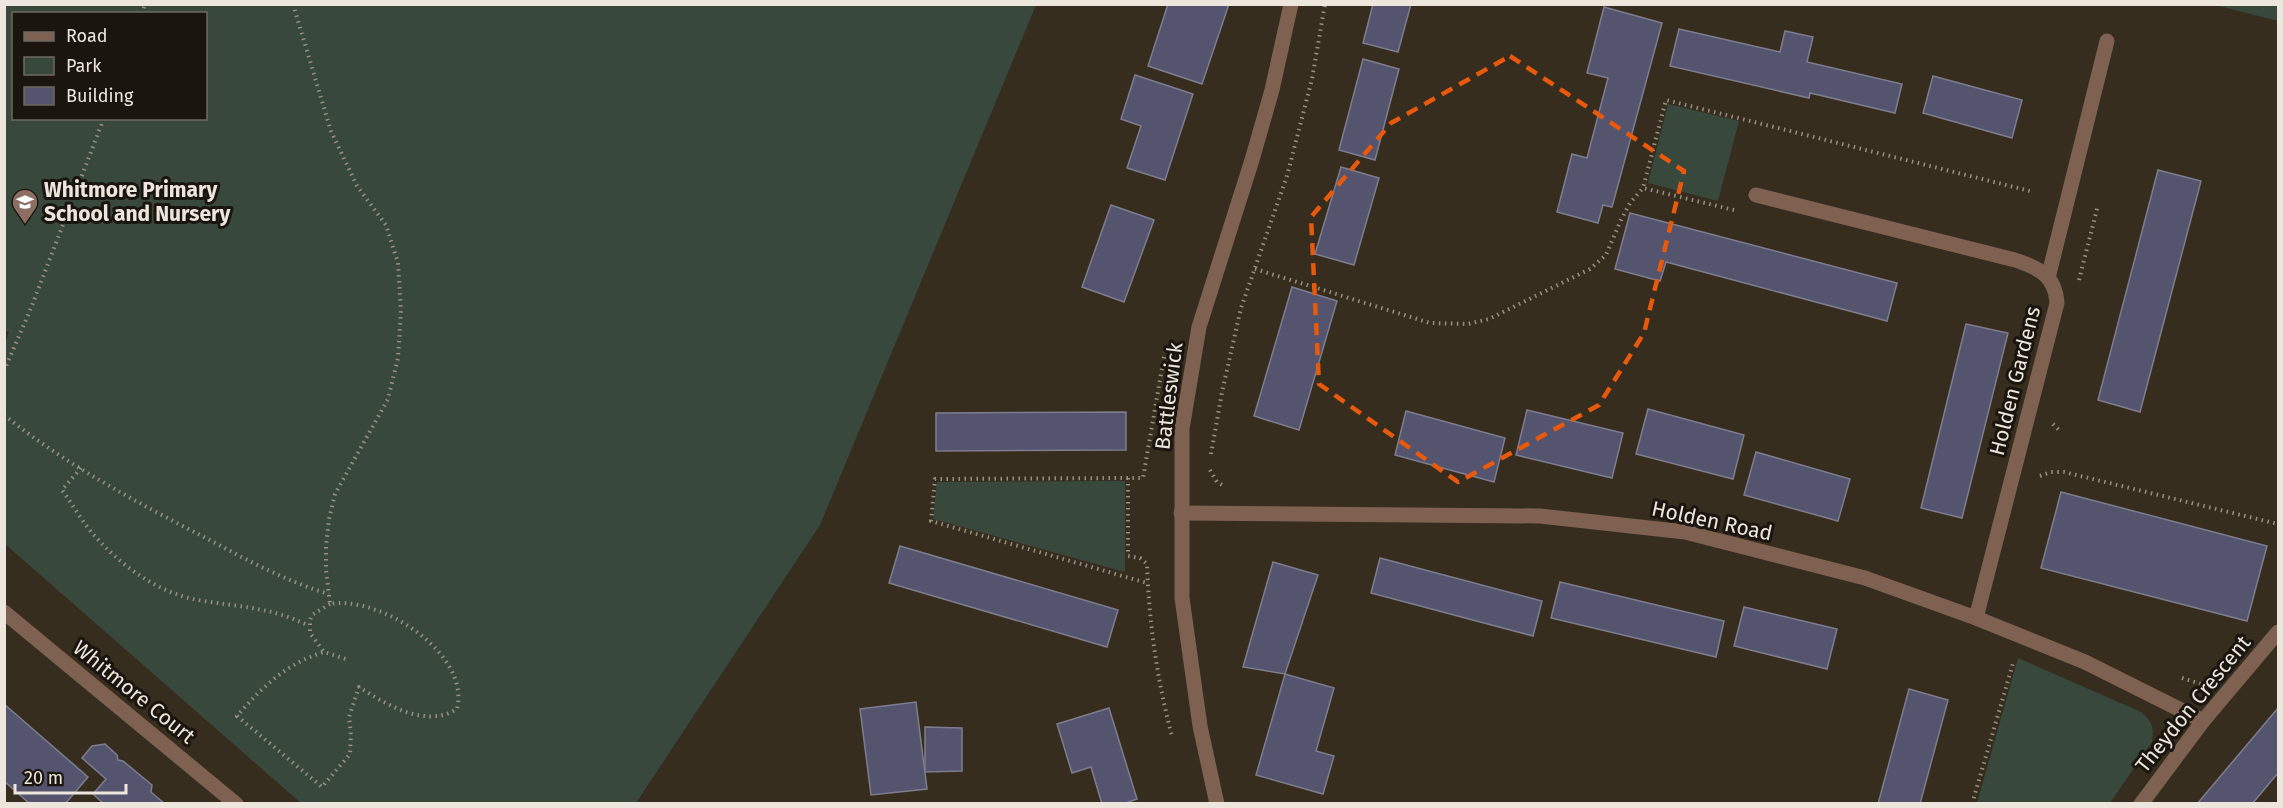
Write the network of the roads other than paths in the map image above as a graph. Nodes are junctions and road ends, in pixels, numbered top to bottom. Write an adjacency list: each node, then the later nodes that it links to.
1 (1291, 4): 5 (street, Battleswick)
2 (2107, 41): 4 (street)
3 (1756, 195): 4 (street)
4 (2048, 278): 7 (street, Holden Gardens)
5 (1181, 513): 7 (street, Holden Road); 11 (street, Battleswick)
6 (4, 612): 10 (street, Whitmore Court)
7 (1976, 618): 9 (street, Holden Road)
8 (2278, 632): 9 (street, Theydon Crescent)
9 (2203, 722): 12 (street, Theydon Crescent)
10 (236, 804)
11 (1217, 804)
12 (2141, 804)

